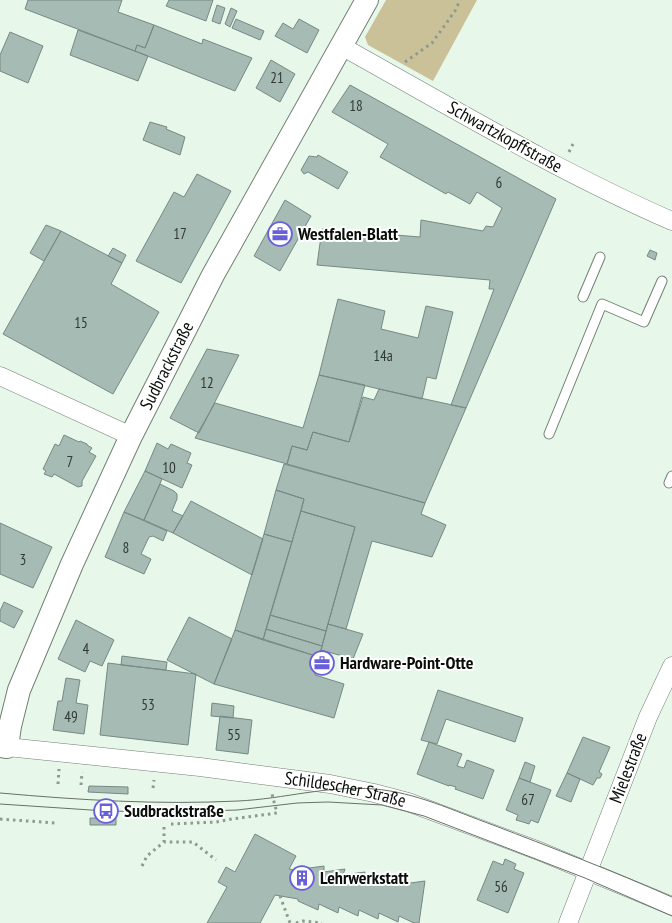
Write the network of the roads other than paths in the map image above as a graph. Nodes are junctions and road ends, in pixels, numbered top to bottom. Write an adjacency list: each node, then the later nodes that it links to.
1 (367, 0): 2 (street, Sudbrackstraße)
2 (341, 46): 3 (street, Schwartzkopffstraße); 9 (street, Sudbrackstraße)
3 (672, 220)
4 (600, 257): 6 (lane)
5 (662, 281): 8 (lane)
6 (583, 297)
7 (0, 376): 9 (street)
8 (549, 434)
9 (131, 436): 11 (street, Sudbrackstraße)
10 (672, 666): 12 (street, Mielestraße)
11 (3, 747): 12 (street, Schildescher Straße)
12 (588, 870): 13 (street, Schildescher Straße); 14 (street, Mielestraße)
13 (672, 906)
14 (568, 923)

